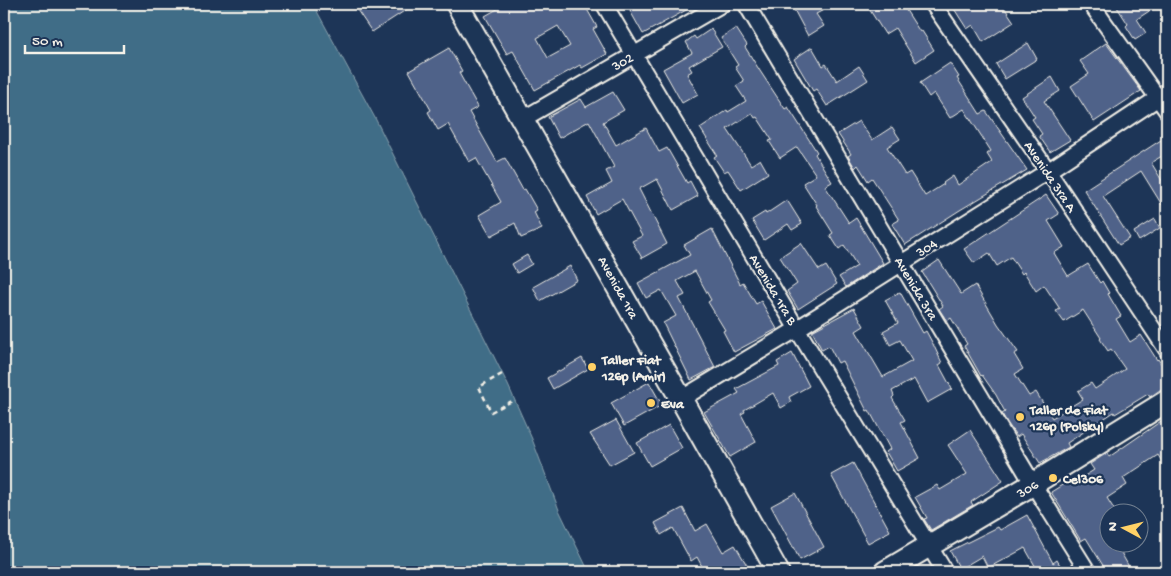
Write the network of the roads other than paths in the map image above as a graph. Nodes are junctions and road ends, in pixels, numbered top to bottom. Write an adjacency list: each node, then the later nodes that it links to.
1 (457, 4): 10 (street, Avenida 1ra)
2 (604, 4): 7 (street, Avenida 1ra B)
3 (722, 4): 7 (street, 302)
4 (746, 4): 12 (street, Avenida 3ra)
5 (933, 4): 11 (street, Avenida 3ra A)
6 (1092, 4): 8 (street)
7 (635, 54): 10 (street, 302); 13 (street, Avenida 1ra B)
8 (1163, 95): 9 (street); 11 (street, 304)
9 (1167, 111)
10 (523, 119): 15 (street, Avenida 1ra)
11 (1048, 171): 12 (street, 304); 14 (street, Avenida 3ra A)
12 (902, 262): 13 (street, 304); 17 (street, Avenida 3ra)
13 (797, 329): 15 (street, 304); 18 (street, Avenida 1ra B)
14 (1167, 350)
15 (682, 399): 19 (street, Avenida 1ra)
16 (1167, 401): 17 (street, 306)
17 (1033, 484): 18 (street, 306); 22 (street, Avenida 3ra)
18 (930, 547): 20 (street, 306); 21 (street, Avenida 1ra B)
19 (778, 572)
20 (886, 572)
21 (945, 572)
22 (1088, 572)

